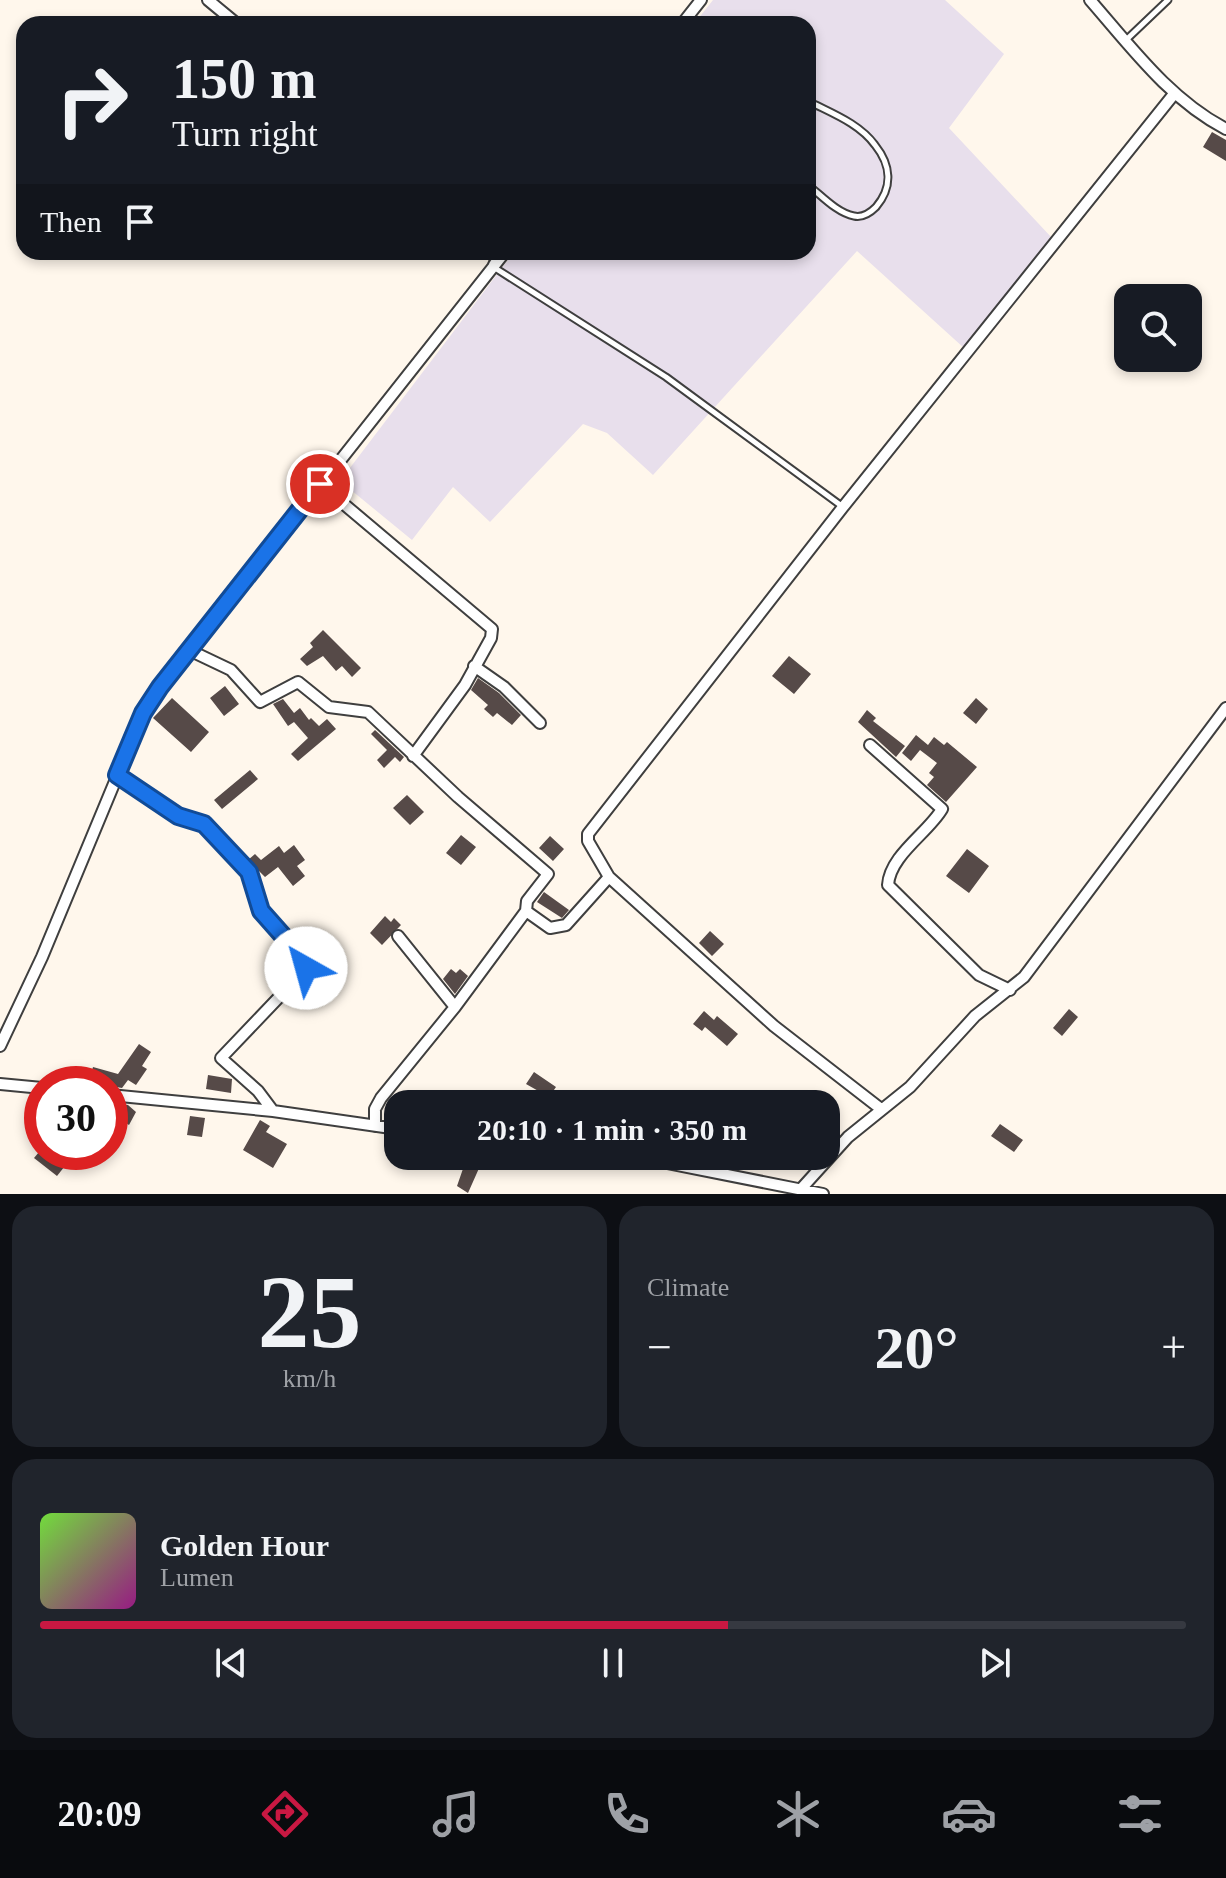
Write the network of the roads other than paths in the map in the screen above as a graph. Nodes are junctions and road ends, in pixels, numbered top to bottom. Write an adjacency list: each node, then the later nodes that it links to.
1 (208, 0): 5 (street)
2 (701, 0): 6 (street)
3 (1090, 0): 7 (street)
4 (1168, 0): 7 (lane)
5 (227, 16)
6 (688, 16)
7 (1126, 40): 8 (street)
8 (1174, 94): 10 (street); 15 (street)
9 (816, 105): 11 (lane)
10 (1226, 129)
11 (816, 191)
12 (493, 260): 14 (street)
13 (499, 260): 15 (lane)
14 (320, 484): 16 (street); 17 (street)
15 (843, 507): 23 (street)
16 (189, 650): 21 (street); 22 (street)
17 (474, 666): 19 (street); 21 (street)
18 (1226, 708): 26 (street)
19 (540, 723)
20 (870, 745): 26 (street)
21 (413, 756): 24 (street)
22 (117, 775): 28 (street); 33 (street)
23 (609, 877): 24 (street); 32 (street)
24 (526, 911): 27 (street)
25 (398, 936): 27 (street)
26 (1010, 990): 32 (street)
27 (455, 1007): 34 (street)
28 (0, 1046)
29 (0, 1084): 30 (street)
30 (24, 1086)
31 (128, 1097): 33 (street)
32 (881, 1109): 37 (street)
33 (273, 1111): 34 (street)
34 (375, 1126): 35 (street)
35 (384, 1127)
36 (704, 1170): 37 (street)
37 (801, 1189): 38 (street)
38 (823, 1194)

